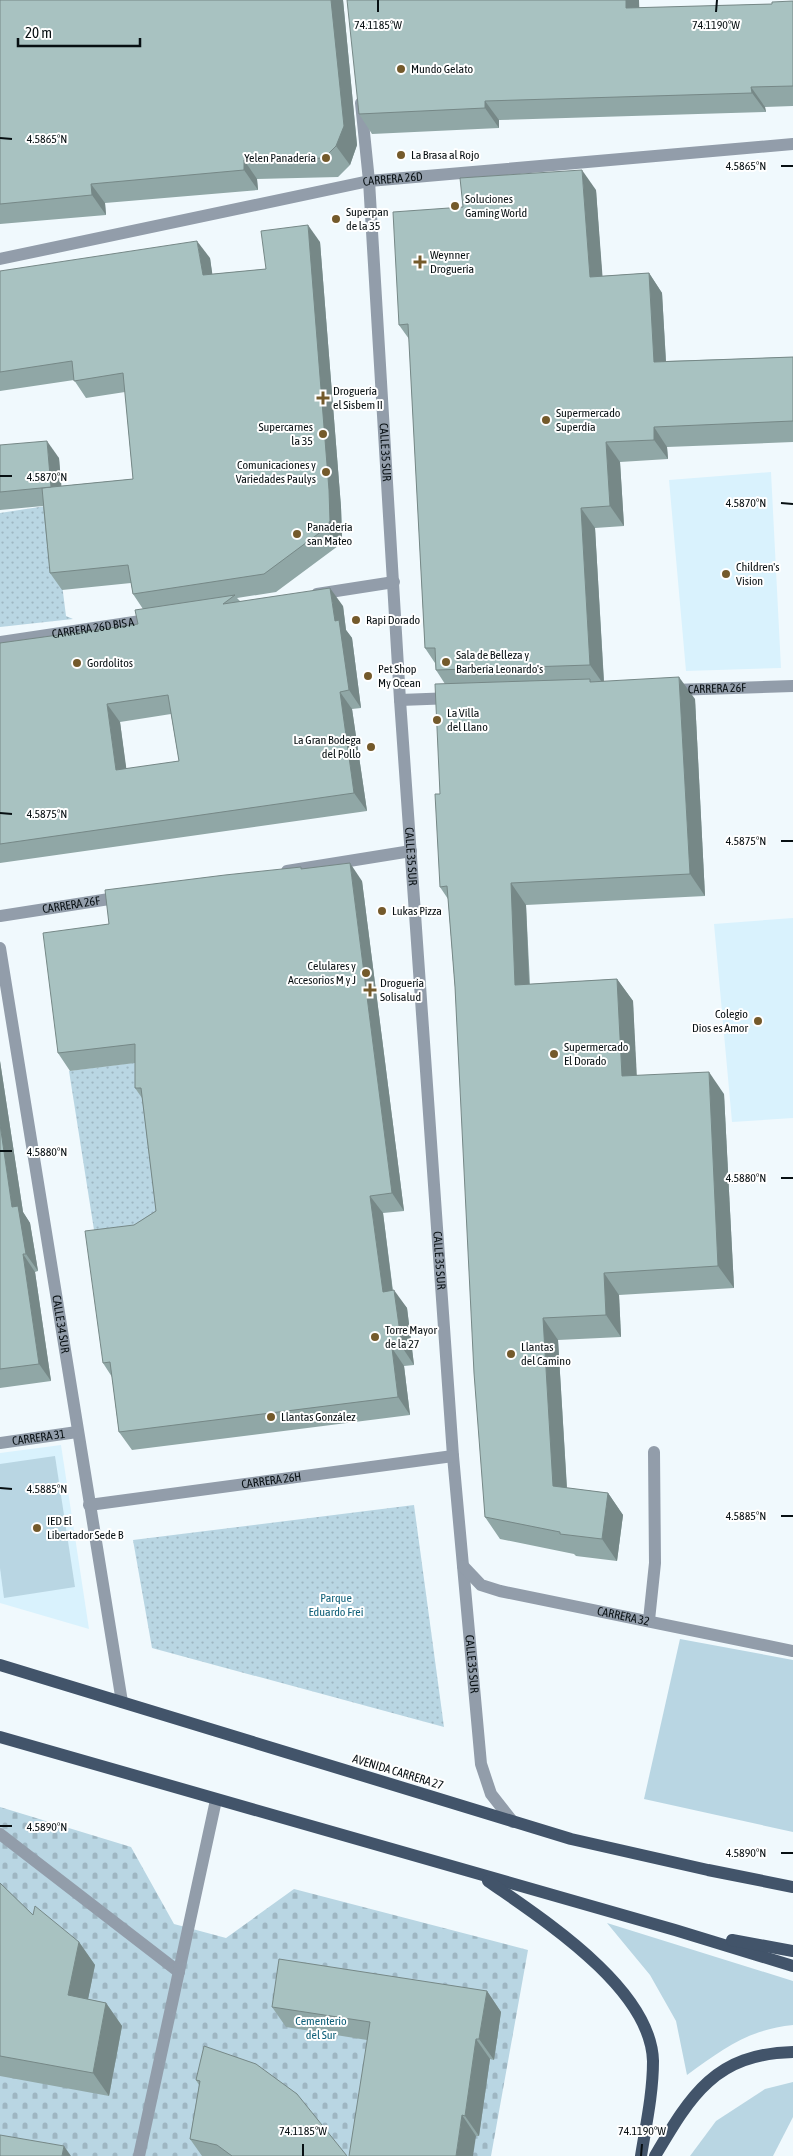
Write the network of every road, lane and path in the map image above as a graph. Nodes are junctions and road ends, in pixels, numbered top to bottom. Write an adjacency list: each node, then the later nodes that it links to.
1 (360, 86): 3 (street, CALLE 35 SUR)
2 (793, 144): 3 (street, CARRERA 26D)
3 (369, 181): 4 (street, CARRERA 26D); 5 (street, CALLE 35 SUR)
4 (0, 259)
5 (394, 582): 6 (street); 12 (street, CALLE 35 SUR)
6 (305, 596)
7 (167, 616): 8 (street, CARRERA 26D BIS A)
8 (0, 642)
9 (793, 686): 10 (street, CARRERA 26F)
10 (656, 691)
11 (469, 698): 12 (street)
12 (400, 700): 13 (street, CALLE 35 SUR)
13 (410, 851): 14 (street); 21 (street, CALLE 35 SUR)
14 (274, 873)
15 (137, 895): 16 (street, CARRERA 26F)
16 (0, 916)
17 (0, 948): 18 (street, CALLE 34 SUR)
18 (77, 1432): 19 (street, CARRERA 31); 22 (street, CALLE 34 SUR)
19 (0, 1443)
20 (654, 1452): 24 (street)
21 (453, 1456): 22 (street, CARRERA 26H); 23 (street, CALLE 35 SUR)
22 (89, 1505): 27 (street, CALLE 34 SUR)
23 (464, 1566): 24 (street, CARRERA 32); 30 (street, CALLE 35 SUR)
24 (648, 1620): 25 (street, CARRERA 32)
25 (793, 1651)
26 (0, 1666): 27 (main road, AVENIDA CARRERA 27)
27 (122, 1702): 30 (main road, AVENIDA CARRERA 27)
28 (0, 1738): 29 (main road)
29 (216, 1800): 32 (main road); 37 (street)
30 (513, 1822): 33 (main road, AVENIDA CARRERA 27)
31 (0, 1834): 37 (street)
32 (480, 1875): 34 (main road); 40 (main road)
33 (793, 1887)
34 (675, 1930): 35 (main road); 36 (main road)
35 (793, 1951)
36 (793, 1966)
37 (179, 1972): 39 (street)
38 (793, 2052): 41 (main road)
39 (139, 2156)
40 (641, 2156)
41 (655, 2156)

